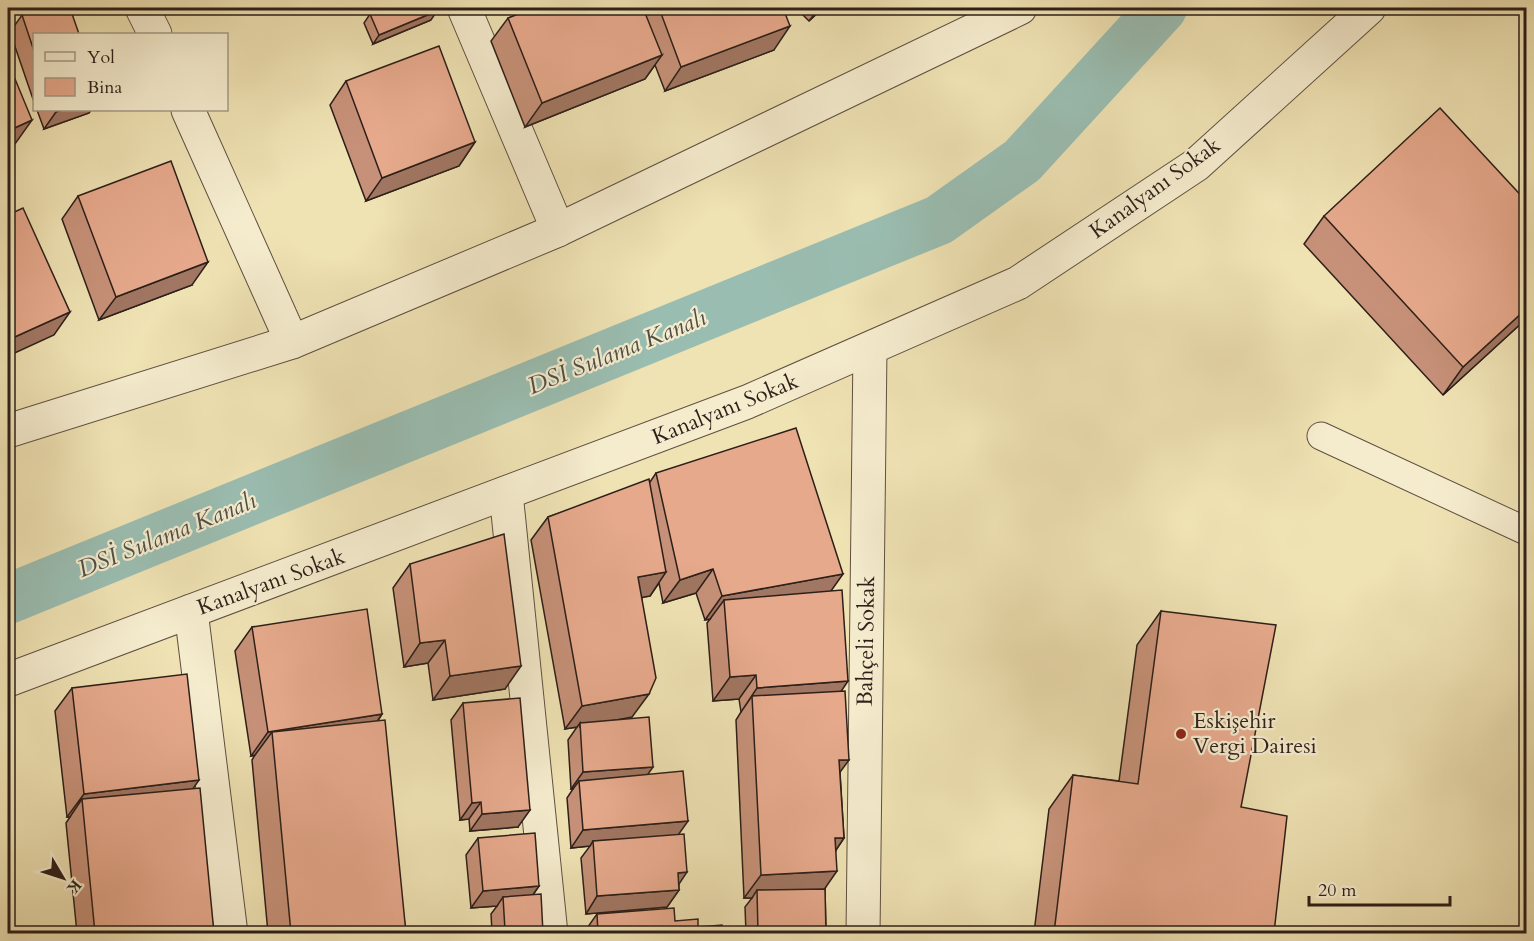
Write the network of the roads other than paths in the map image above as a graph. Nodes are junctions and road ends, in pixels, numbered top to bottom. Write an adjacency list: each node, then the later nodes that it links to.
1 (142, 8): 5 (street)
2 (464, 8): 7 (street)
3 (1020, 8): 7 (street)
4 (1370, 8): 9 (street, Kanalyanı Sokak)
5 (154, 33)
6 (188, 111): 8 (street)
7 (558, 230): 8 (street)
8 (292, 342): 10 (street)
9 (870, 349): 12 (street, Kanalyanı Sokak); 18 (street, Bahçeli Sokak)
10 (8, 431)
11 (1321, 436): 13 (lane)
12 (506, 493): 14 (street, Kanalyanı Sokak); 17 (street)
13 (1527, 531)
14 (191, 611): 15 (street, Kanalyanı Sokak); 16 (street)
15 (8, 680)
16 (231, 933)
17 (551, 933)
18 (863, 933)

